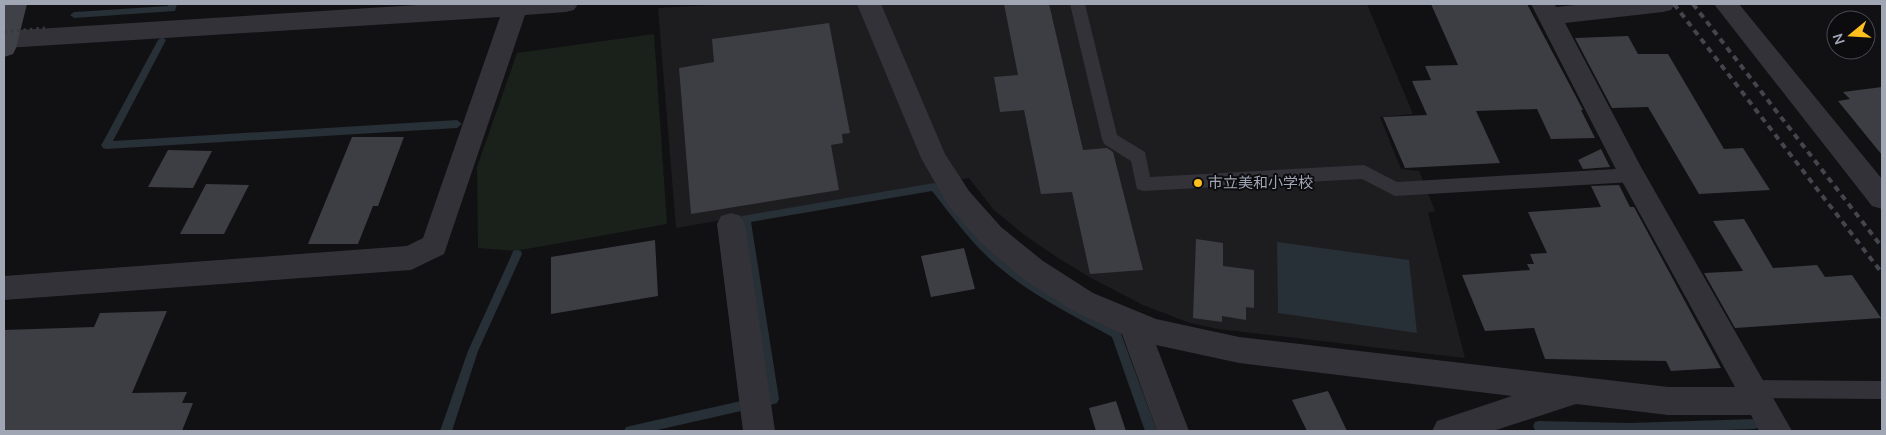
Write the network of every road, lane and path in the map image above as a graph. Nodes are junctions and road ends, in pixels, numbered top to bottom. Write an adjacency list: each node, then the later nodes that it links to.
1 (566, 4): 6 (street)
2 (869, 4): 15 (street)
3 (1077, 4): 11 (lane)
4 (1663, 4): 8 (street)
5 (1726, 4): 12 (street)
6 (516, 6): 10 (street); 14 (street)
7 (11, 8): 10 (main road)
8 (1546, 10): 11 (street)
9 (45, 28): 10 (path, bridge)
10 (4, 40)
11 (1632, 175): 18 (street)
12 (1882, 198)
13 (731, 224): 19 (street)
14 (4, 288)
15 (1134, 325): 16 (street); 20 (street)
16 (1576, 390): 18 (street); 21 (street)
17 (1882, 390): 18 (lane)
18 (1755, 395): 22 (street)
19 (759, 431)
20 (1173, 431)
21 (1448, 431)
22 (1776, 431)

